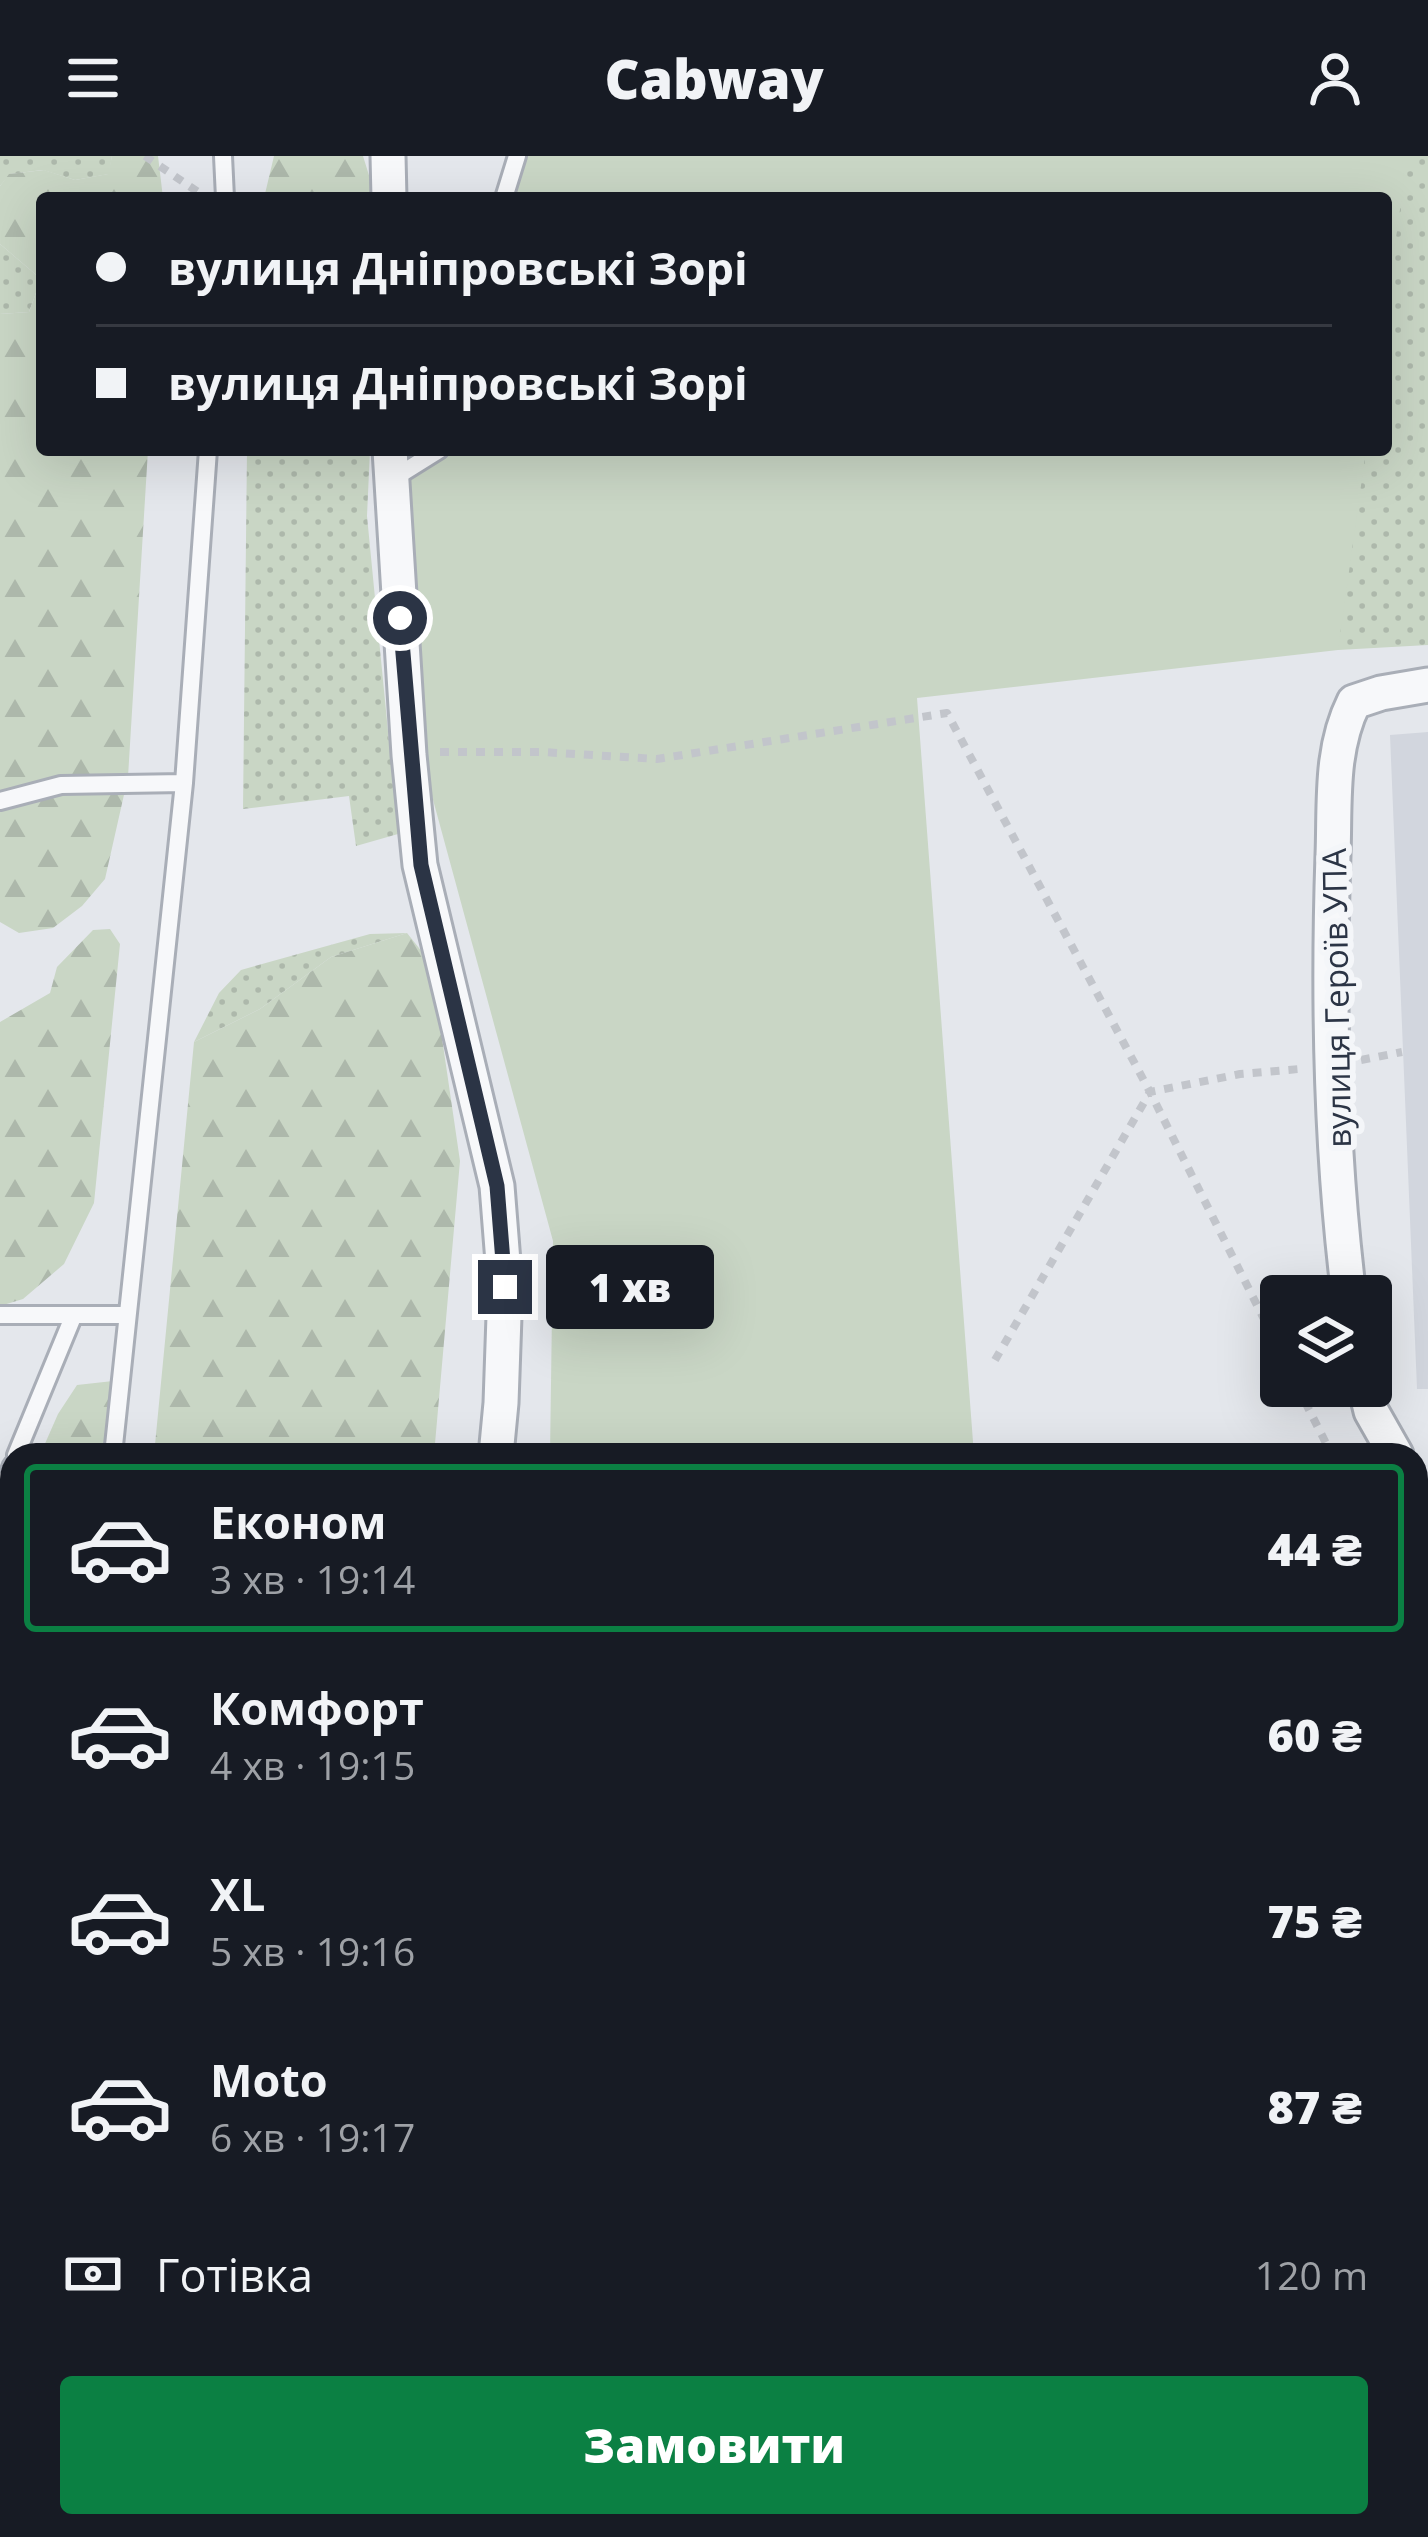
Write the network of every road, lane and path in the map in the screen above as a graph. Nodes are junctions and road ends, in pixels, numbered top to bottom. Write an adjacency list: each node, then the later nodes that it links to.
1 (145, 156): 5 (path)
2 (224, 156): 6 (lane)
3 (388, 156): 7 (street)
4 (518, 156): 8 (lane)
5 (198, 192)
6 (225, 192)
7 (388, 192)
8 (506, 192)
9 (208, 456): 14 (lane)
10 (419, 456): 11 (lane)
11 (390, 465): 29 (street)
12 (1428, 685): 17 (street, вулиця Героїв УПА)
13 (440, 752): 18 (path)
14 (184, 783): 15 (lane); 22 (lane)
15 (0, 801)
16 (1402, 1052): 17 (path)
17 (1333, 1065): 18 (path); 19 (street, вулиця Героїв УПА)
18 (1150, 1092): 20 (path); 24 (path)
19 (1348, 1275)
20 (1260, 1311)
21 (0, 1315): 23 (lane)
22 (127, 1315): 23 (lane); 28 (lane)
23 (73, 1317): 27 (lane)
24 (995, 1360)
25 (1308, 1407): 30 (path)
26 (1371, 1407): 31 (street)
27 (21, 1443)
28 (114, 1443)
29 (497, 1443)
30 (1326, 1443)
31 (1389, 1443)

